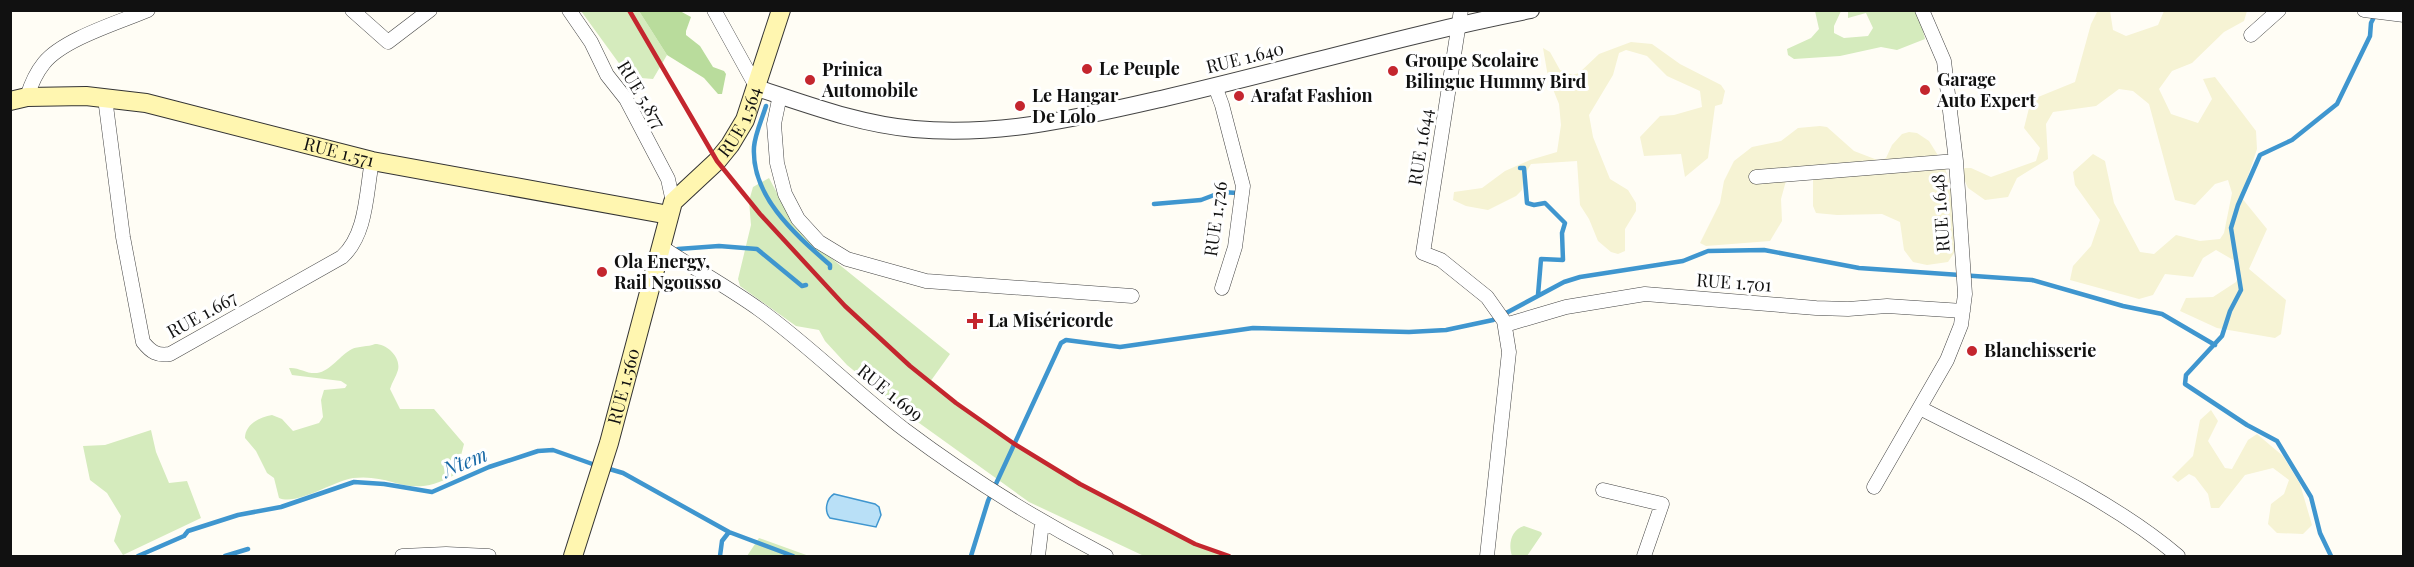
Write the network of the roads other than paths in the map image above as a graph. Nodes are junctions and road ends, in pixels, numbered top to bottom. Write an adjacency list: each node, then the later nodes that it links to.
1 (148, 10): 18 (street)
2 (352, 10): 3 (street)
3 (430, 10)
4 (569, 10): 22 (street, RUE 5.877)
5 (714, 10): 15 (street)
6 (781, 10): 15 (main road, RUE 1.564)
7 (1531, 10): 12 (street, RUE 1.640)
8 (1922, 10): 20 (street, RUE 1.648)
9 (2279, 10): 13 (street)
10 (2364, 10): 11 (street)
11 (2403, 15)
12 (1460, 17): 14 (street, RUE 1.640); 27 (street, RUE 1.644)
13 (2251, 35)
14 (1215, 86): 16 (street, RUE 1.640); 24 (street, RUE 1.726)
15 (757, 88): 16 (street, RUE 1.640); 22 (main road, RUE 1.564)
16 (780, 95): 25 (street)
17 (105, 98): 18 (main road, RUE 1.571); 19 (main road, RUE 1.571); 19 (street, RUE 1.667)
18 (19, 99)
19 (372, 161): 22 (main road, RUE 1.571)
20 (1956, 161): 21 (street); 26 (street, RUE 1.648)
21 (1756, 177)
22 (671, 208): 23 (main road, RUE 1.560)
23 (660, 246): 31 (street, RUE 1.699); 34 (main road, RUE 1.560)
24 (1222, 288)
25 (1132, 296)
26 (1963, 311): 27 (street, RUE 1.701); 28 (street, RUE 1.648)
27 (1502, 319): 37 (street)
28 (1920, 408): 29 (street, RUE 1.648); 39 (street)
29 (1874, 487)
30 (1603, 490): 38 (street)
31 (1042, 523): 35 (street); 36 (street, RUE 1.699)
32 (402, 556): 33 (street)
33 (489, 556)
34 (573, 556)
35 (1038, 556)
36 (1106, 556)
37 (1487, 556)
38 (1644, 556)
39 (2178, 556)

